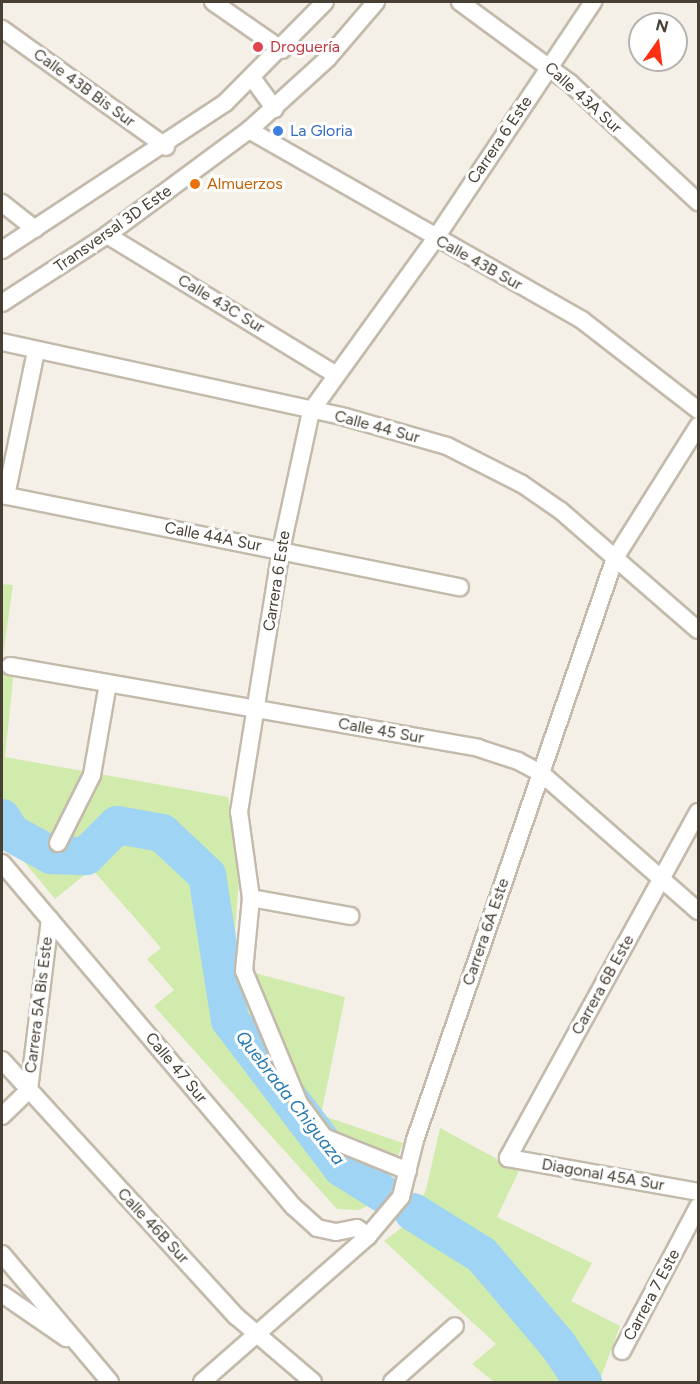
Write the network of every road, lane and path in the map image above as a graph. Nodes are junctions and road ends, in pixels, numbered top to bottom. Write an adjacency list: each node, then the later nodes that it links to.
1 (213, 2): 7 (street)
2 (325, 2): 7 (street)
3 (376, 2): 10 (street, Transversal 3D Este)
4 (460, 2): 8 (street, Calle 43A Sur)
5 (593, 2): 8 (street, Carrera 6 Este)
6 (2, 28): 12 (street, Calle 43B Bis Sur)
7 (282, 50): 9 (street)
8 (549, 66): 13 (street, Calle 43A Sur); 17 (street, Carrera 6 Este)
9 (253, 78): 10 (street); 12 (street)
10 (275, 109): 11 (street, Transversal 3D Este)
11 (249, 130): 16 (street, Transversal 3D Este); 17 (street, Calle 43B Sur)
12 (166, 147): 15 (street)
13 (699, 202)
14 (2, 203): 15 (street)
15 (35, 229): 18 (street)
16 (107, 235): 19 (street, Transversal 3D Este); 22 (street, Calle 43C Sur)
17 (435, 239): 22 (street, Carrera 6 Este); 23 (street, Calle 43B Sur)
18 (2, 250)
19 (2, 303)
20 (2, 342): 21 (street, Calle 44 Sur)
21 (36, 351): 24 (street, Calle 44 Sur); 26 (street)
22 (335, 374): 24 (street, Carrera 6 Este)
23 (699, 410)
24 (311, 411): 27 (street, Carrera 6 Este); 28 (street, Calle 44 Sur)
25 (699, 426): 28 (street, Carrera 6A Este)
26 (4, 495): 27 (street, Calle 44A Sur)
27 (281, 550): 29 (street, Calle 44A Sur); 33 (street, Carrera 6 Este)
28 (615, 558): 30 (street, Calle 44 Sur); 34 (street, Carrera 6A Este)
29 (460, 587)
30 (699, 630)
31 (10, 666): 32 (street, Calle 45 Sur)
32 (108, 683): 33 (street, Calle 45 Sur); 36 (street)
33 (256, 710): 34 (street, Calle 45 Sur); 39 (street, Carrera 6 Este)
34 (541, 773): 38 (street, Calle 45 Sur); 47 (street, Carrera 6A Este)
35 (699, 812): 38 (street, Carrera 6B Este)
36 (58, 843)
37 (2, 863): 42 (street, Calle 47 Sur)
38 (662, 879): 40 (street, Calle 45 Sur); 46 (street, Carrera 6B Este)
39 (251, 897): 41 (street); 47 (street, Carrera 6 Este)
40 (699, 911)
41 (350, 916)
42 (50, 919): 44 (street, Carrera 5A Bis Este); 50 (street, Calle 47 Sur)
43 (2, 1060): 44 (street, Calle 46B Sur)
44 (29, 1090): 45 (street, Carrera 5A Bis Este); 54 (street, Calle 46B Sur)
45 (2, 1116)
46 (508, 1158): 48 (street, Diagonal 45A Sur)
47 (408, 1171): 50 (street, Carrera 6A Este)
48 (699, 1192)
49 (699, 1207): 55 (street, Carrera 7 Este)
50 (368, 1236): 54 (street, Carrera 6A Este)
51 (2, 1254): 56 (street)
52 (2, 1294): 56 (street)
53 (455, 1326): 60 (street)
54 (257, 1335): 58 (street, Carrera 6A Este); 59 (street, Calle 46B Sur)
55 (622, 1351)
56 (86, 1352): 57 (street)
57 (110, 1383)
58 (202, 1383)
59 (313, 1383)
60 (392, 1383)

